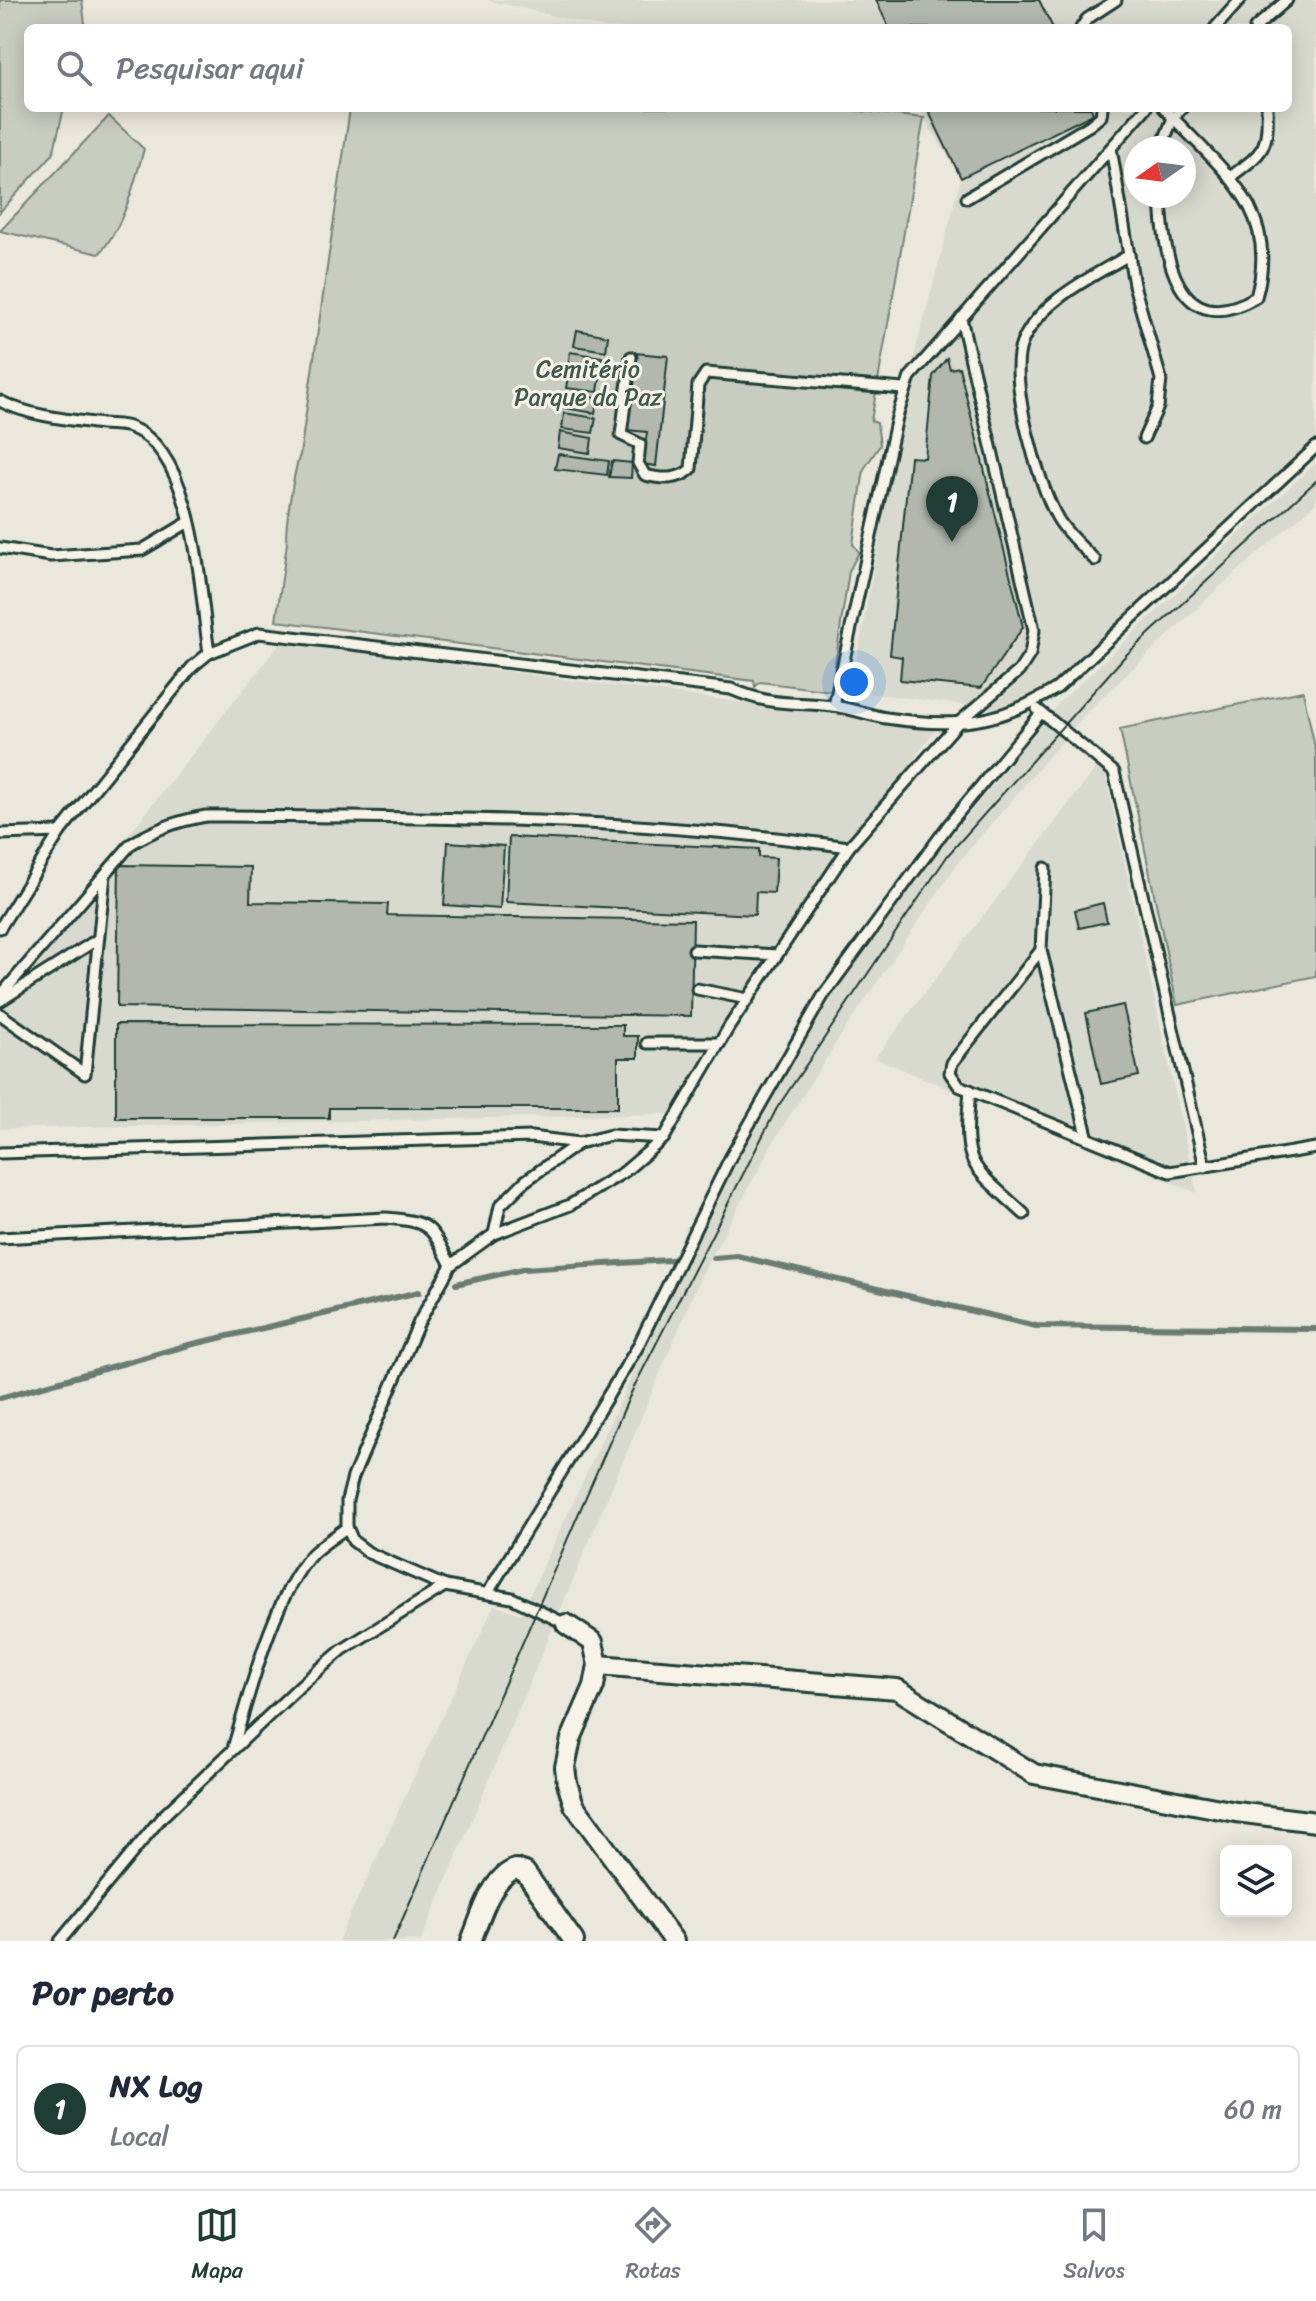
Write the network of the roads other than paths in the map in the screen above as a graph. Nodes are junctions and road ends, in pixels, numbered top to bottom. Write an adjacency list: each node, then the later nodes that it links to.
1 (1116, 0): 4 (lane)
2 (1240, 0): 5 (lane)
3 (1287, 0): 6 (lane)
4 (1084, 24)
5 (1219, 24)
6 (1260, 24)
7 (1102, 112): 16 (lane)
8 (1142, 112): 14 (lane)
9 (1168, 112): 12 (lane)
10 (1178, 112): 12 (lane)
11 (1267, 112): 15 (lane)
12 (1173, 118): 13 (lane); 15 (lane)
13 (1166, 136)
14 (1111, 148): 18 (lane); 19 (lane)
15 (1229, 178): 17 (lane)
16 (967, 198)
17 (1162, 208)
18 (1129, 255): 23 (lane); 27 (lane)
19 (961, 318): 21 (lane); 32 (lane)
20 (631, 357): 21 (lane)
21 (904, 389): 30 (lane)
22 (0, 401): 25 (lane)
23 (1144, 438)
24 (1316, 447): 29 (lane)
25 (189, 522): 26 (lane); 28 (lane)
26 (0, 548)
27 (1095, 560)
28 (209, 653): 30 (lane); 33 (lane)
29 (1031, 704): 31 (lane); 32 (lane)
30 (834, 706): 32 (lane)
31 (1041, 713): 55 (lane); 62 (lane)
32 (957, 724): 35 (lane)
33 (60, 832): 34 (lane); 38 (lane)
34 (0, 834)
35 (849, 847): 37 (lane); 42 (lane)
36 (1045, 868): 41 (lane)
37 (105, 875): 39 (lane); 44 (lane)
38 (0, 928)
39 (98, 939): 44 (lane); 46 (lane)
40 (694, 950): 42 (lane)
41 (1041, 950): 49 (lane); 51 (lane)
42 (777, 955): 45 (lane)
43 (697, 989): 45 (lane)
44 (0, 999)
45 (748, 999): 48 (lane)
46 (0, 1014)
47 (647, 1043): 48 (lane)
48 (720, 1043): 50 (lane)
49 (970, 1090): 51 (lane); 56 (lane)
50 (664, 1138): 52 (lane); 57 (lane)
51 (1088, 1139): 55 (lane)
52 (579, 1143): 54 (lane); 57 (lane)
53 (1316, 1148): 55 (lane)
54 (0, 1153)
55 (1205, 1167)
56 (1024, 1214)
57 (494, 1234): 59 (lane)
58 (0, 1238): 59 (lane)
59 (451, 1265): 60 (lane)
60 (347, 1527): 61 (lane); 65 (lane)
61 (445, 1586): 62 (lane); 65 (lane)
62 (489, 1591): 63 (lane)
63 (566, 1624): 64 (street)
64 (598, 1665): 66 (street); 70 (street)
65 (233, 1748): 67 (lane)
66 (1316, 1822)
67 (60, 1941)
68 (471, 1941): 69 (street)
69 (574, 1941)
70 (674, 1941)

